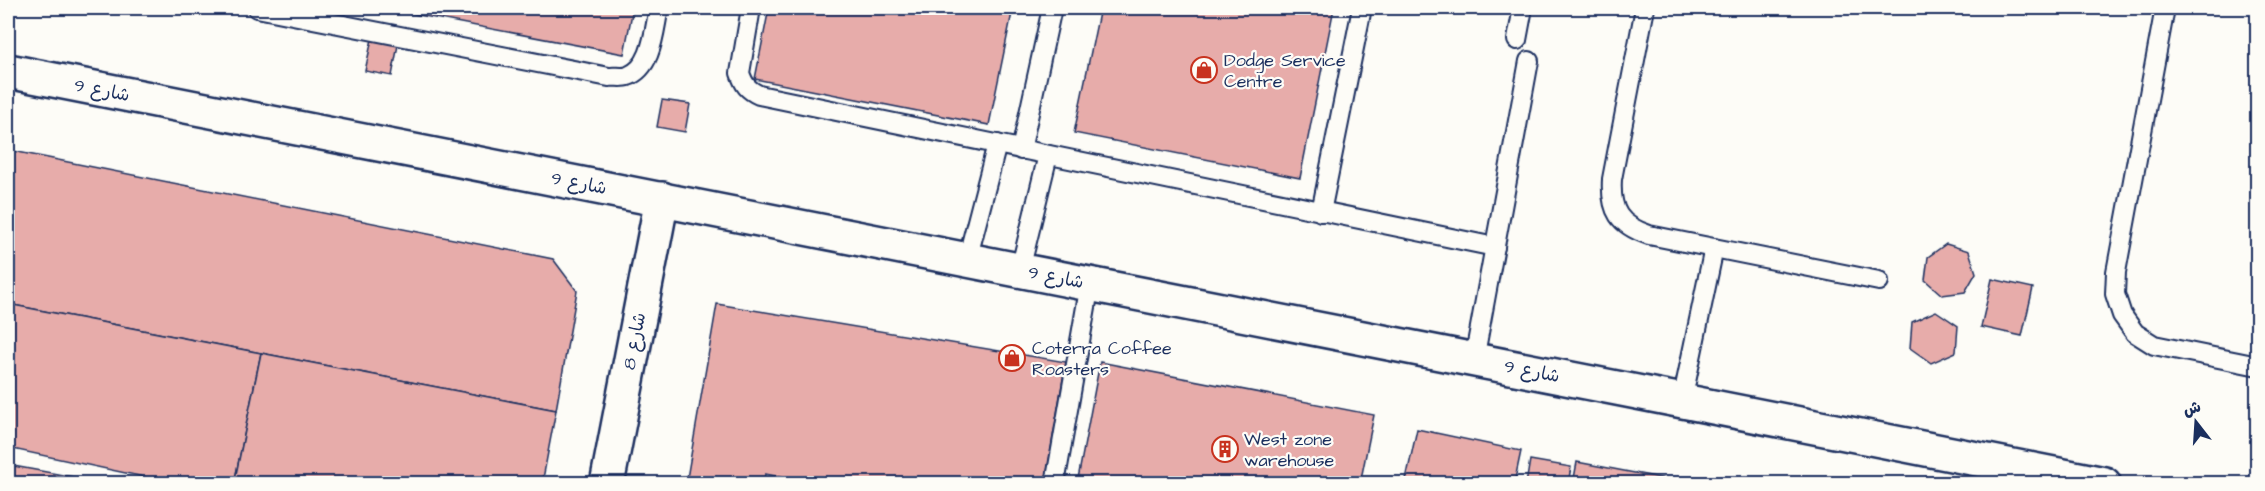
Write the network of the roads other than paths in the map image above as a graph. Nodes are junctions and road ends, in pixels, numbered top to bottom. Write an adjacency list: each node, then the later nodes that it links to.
1 (257, 8): 2 (lane)
2 (659, 8)
3 (751, 8): 12 (lane)
4 (1052, 8): 13 (lane)
5 (1362, 8): 16 (lane)
6 (1523, 8): 9 (lane)
7 (1645, 8): 18 (lane)
8 (2165, 8): 24 (lane)
9 (1517, 40)
10 (1529, 61): 17 (lane)
11 (8, 71): 15 (street, شارع 9)
12 (997, 144): 13 (lane); 19 (lane)
13 (1021, 150): 14 (lane)
14 (1048, 155): 16 (lane); 20 (lane)
15 (662, 199): 19 (street, شارع 9); 26 (street, شارع 8)
16 (1321, 212): 17 (lane)
17 (1495, 247): 23 (lane)
18 (1714, 248): 21 (lane); 25 (lane)
19 (967, 260): 20 (street, شارع 9)
20 (1020, 270): 22 (street, شارع 9)
21 (1879, 281)
22 (1090, 284): 23 (street, شارع 9); 27 (lane)
23 (1474, 360): 25 (street, شارع 9)
24 (2258, 366)
25 (1682, 401): 28 (street, شارع 9)
26 (607, 483)
27 (1055, 483)
28 (2104, 483)

